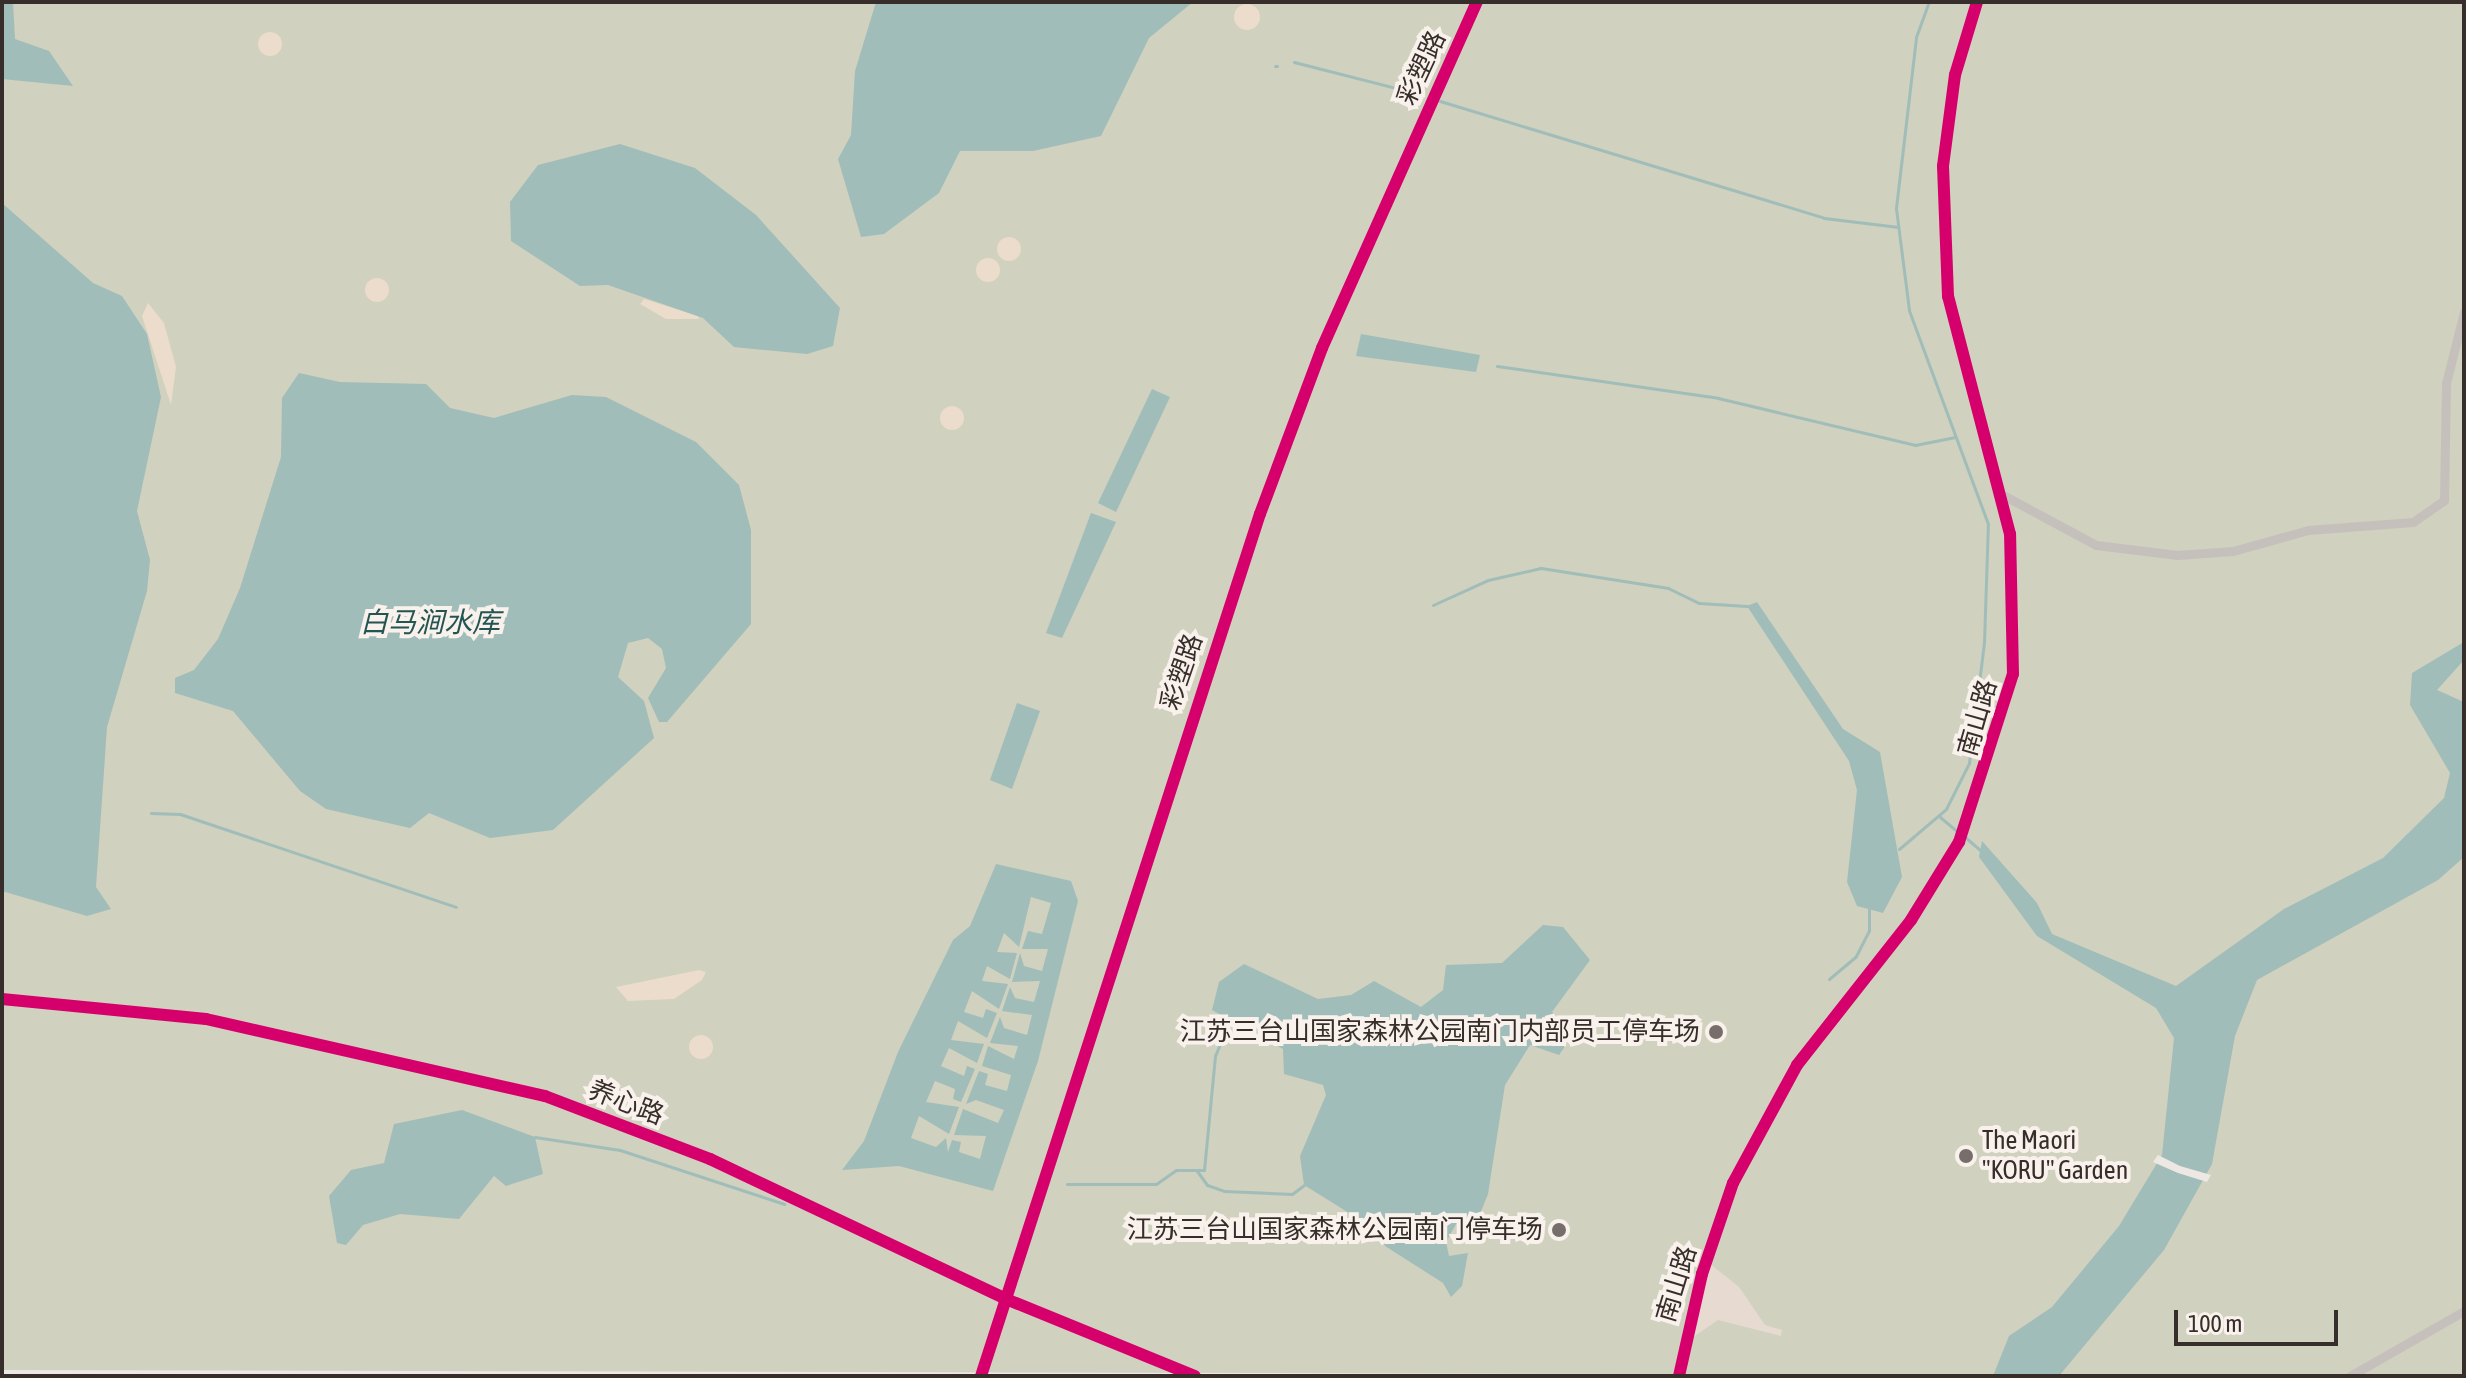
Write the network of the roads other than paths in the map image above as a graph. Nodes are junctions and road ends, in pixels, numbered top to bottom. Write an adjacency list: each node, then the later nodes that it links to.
1 (1477, 2): 6 (street, 彩塑路)
2 (1977, 2): 4 (street, 南山路)
3 (2464, 312): 4 (street)
4 (2001, 494): 10 (street, 南山路)
5 (2, 999): 6 (street, 养心路)
6 (1006, 1299): 8 (street, 彩塑路); 9 (street, 养心路)
7 (2464, 1311): 11 (street)
8 (981, 1376)
9 (1195, 1376)
10 (1679, 1376)
11 (2350, 1376)

